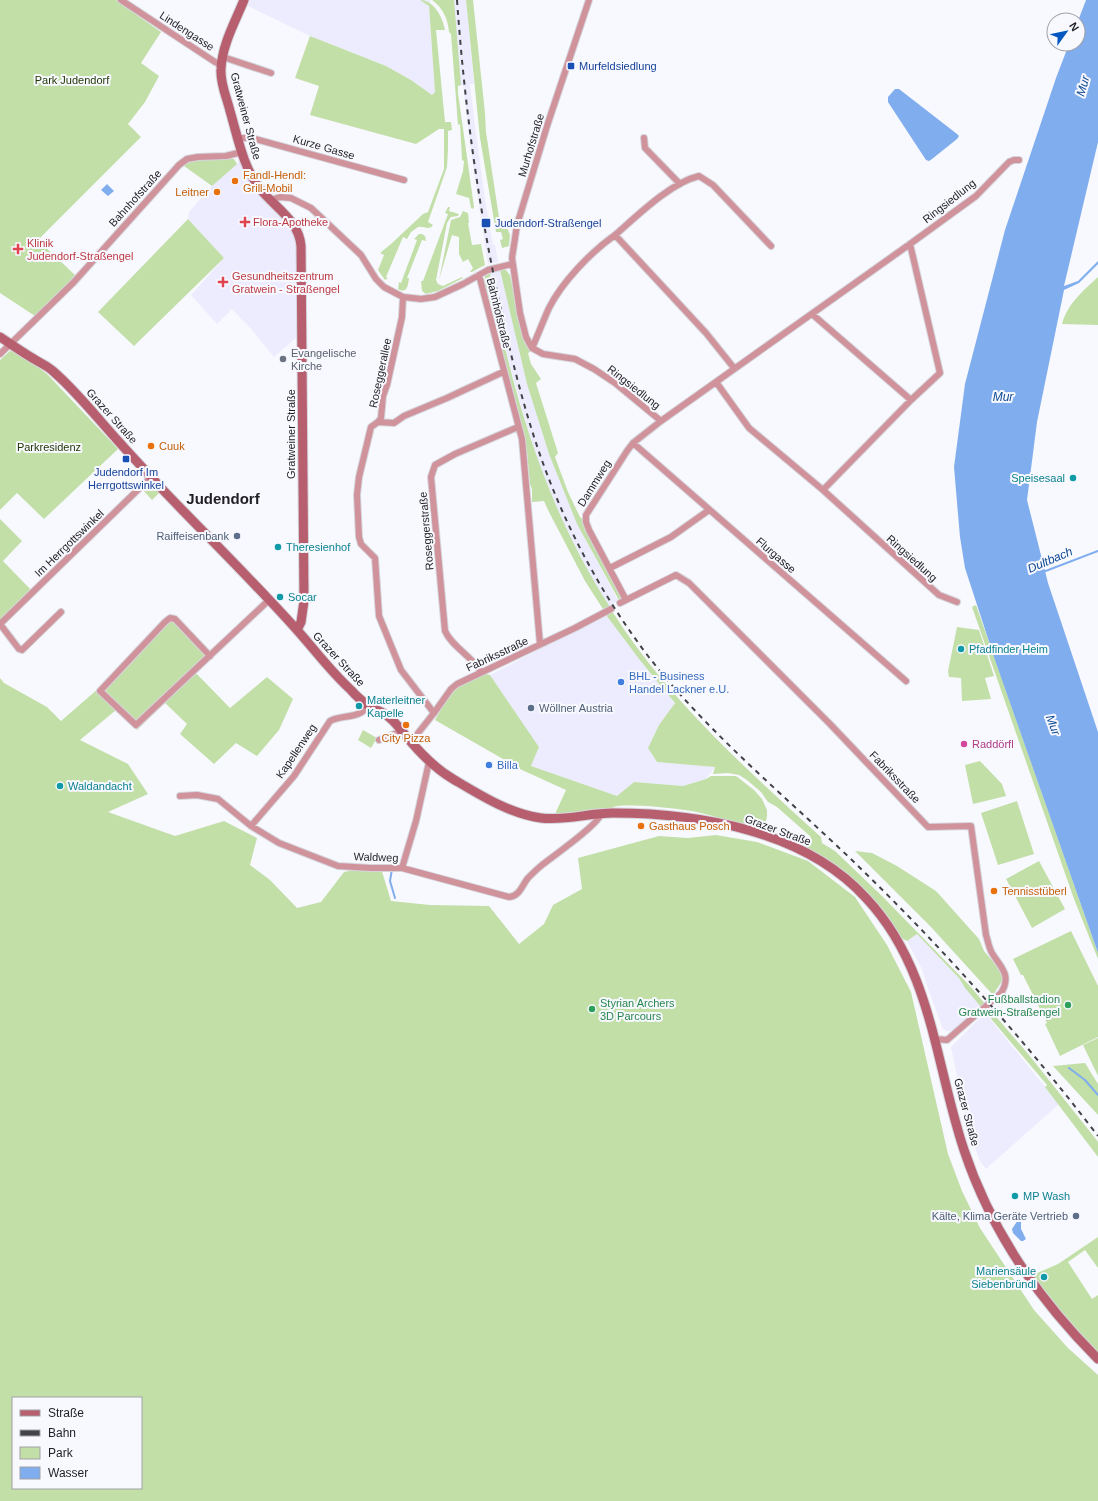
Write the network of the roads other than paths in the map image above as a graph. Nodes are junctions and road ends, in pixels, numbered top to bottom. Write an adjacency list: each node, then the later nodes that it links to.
1 (121, 0): 4 (street, Lindengasse)
2 (244, 0): 4 (main road, Gratweiner Straße)
3 (589, 0): 16 (street, Murhofstraße)
4 (222, 61): 5 (street, Lindengasse); 6 (main road, Gratweiner Straße)
5 (271, 73)
6 (238, 138): 8 (main road, Gratweiner Straße); 10 (street, Kurze Gasse)
7 (644, 138): 11 (street)
8 (242, 152): 12 (main road, Gratweiner Straße); 21 (street, Bahnhofstraße)
9 (1019, 160): 14 (street, Ringsiedlung)
10 (404, 180)
11 (680, 184): 13 (street); 15 (street)
12 (270, 200): 18 (street, Bahnhofstraße); 42 (main road, Gratweiner Straße)
13 (615, 235): 22 (street); 24 (street)
14 (910, 244): 19 (street, Ringsiedlung); 27 (street)
15 (771, 246)
16 (512, 264): 17 (street); 22 (street)
17 (479, 275): 18 (street, Bahnhofstraße); 25 (street, Bahnhofstraße)
18 (403, 297): 29 (street, Roseggerallee)
19 (812, 314): 24 (street, Ringsiedlung); 27 (street)
20 (0, 337): 21 (main road, Grazer Straße)
21 (11, 343): 23 (street); 32 (main road, Grazer Straße)
22 (532, 348): 28 (street, Ringsiedlung)
23 (0, 354)
24 (734, 368): 26 (street, Ringsiedlung)
25 (503, 372): 29 (street); 30 (street, Bahnhofstraße)
26 (716, 382): 28 (street, Ringsiedlung); 33 (street, Ringsiedlung)
27 (911, 400): 33 (street)
28 (661, 421): 31 (street, Dammweg)
29 (378, 422): 48 (street, Roseggerallee)
30 (518, 427): 43 (street, Bahnhofstraße); 45 (street, Roseggerstraße)
31 (633, 443): 34 (street, Flurgasse); 35 (street, Dammweg)
32 (151, 477): 36 (main road, Grazer Straße); 41 (street, Im Herrgottswinkel)
33 (823, 490): 38 (street, Ringsiedlung)
34 (709, 510): 35 (street); 46 (street, Flurgasse)
35 (610, 568): 37 (street, Dammweg)
36 (269, 600): 42 (main road, Grazer Straße); 44 (street)
37 (623, 602): 57 (street, Fabriksstraße)
38 (957, 602)
39 (611, 609): 43 (street, Fabriksstraße)
40 (61, 612): 41 (street, Im Herrgottswinkel)
41 (0, 624)
42 (297, 630): 47 (main road, Grazer Straße)
43 (540, 644): 45 (street, Fabriksstraße)
44 (210, 656): 44 (street)
45 (481, 672): 48 (street, Fabriksstraße)
46 (906, 681)
47 (368, 705): 49 (main road, Grazer Straße); 55 (street, Kapellenweg)
48 (434, 713): 51 (street, Fabriksstraße)
49 (402, 731): 50 (street); 51 (main road, Grazer Straße)
50 (379, 740)
51 (411, 742): 52 (main road, Grazer Straße)
52 (429, 762): 54 (main road, Grazer Straße); 56 (street)
53 (180, 796): 55 (street, Waldweg)
54 (600, 814): 56 (street, Waldweg); 57 (main road, Grazer Straße)
55 (251, 826): 56 (street, Waldweg)
56 (402, 868)
57 (935, 1039): 58 (main road, Grazer Straße)
58 (1098, 1359)

